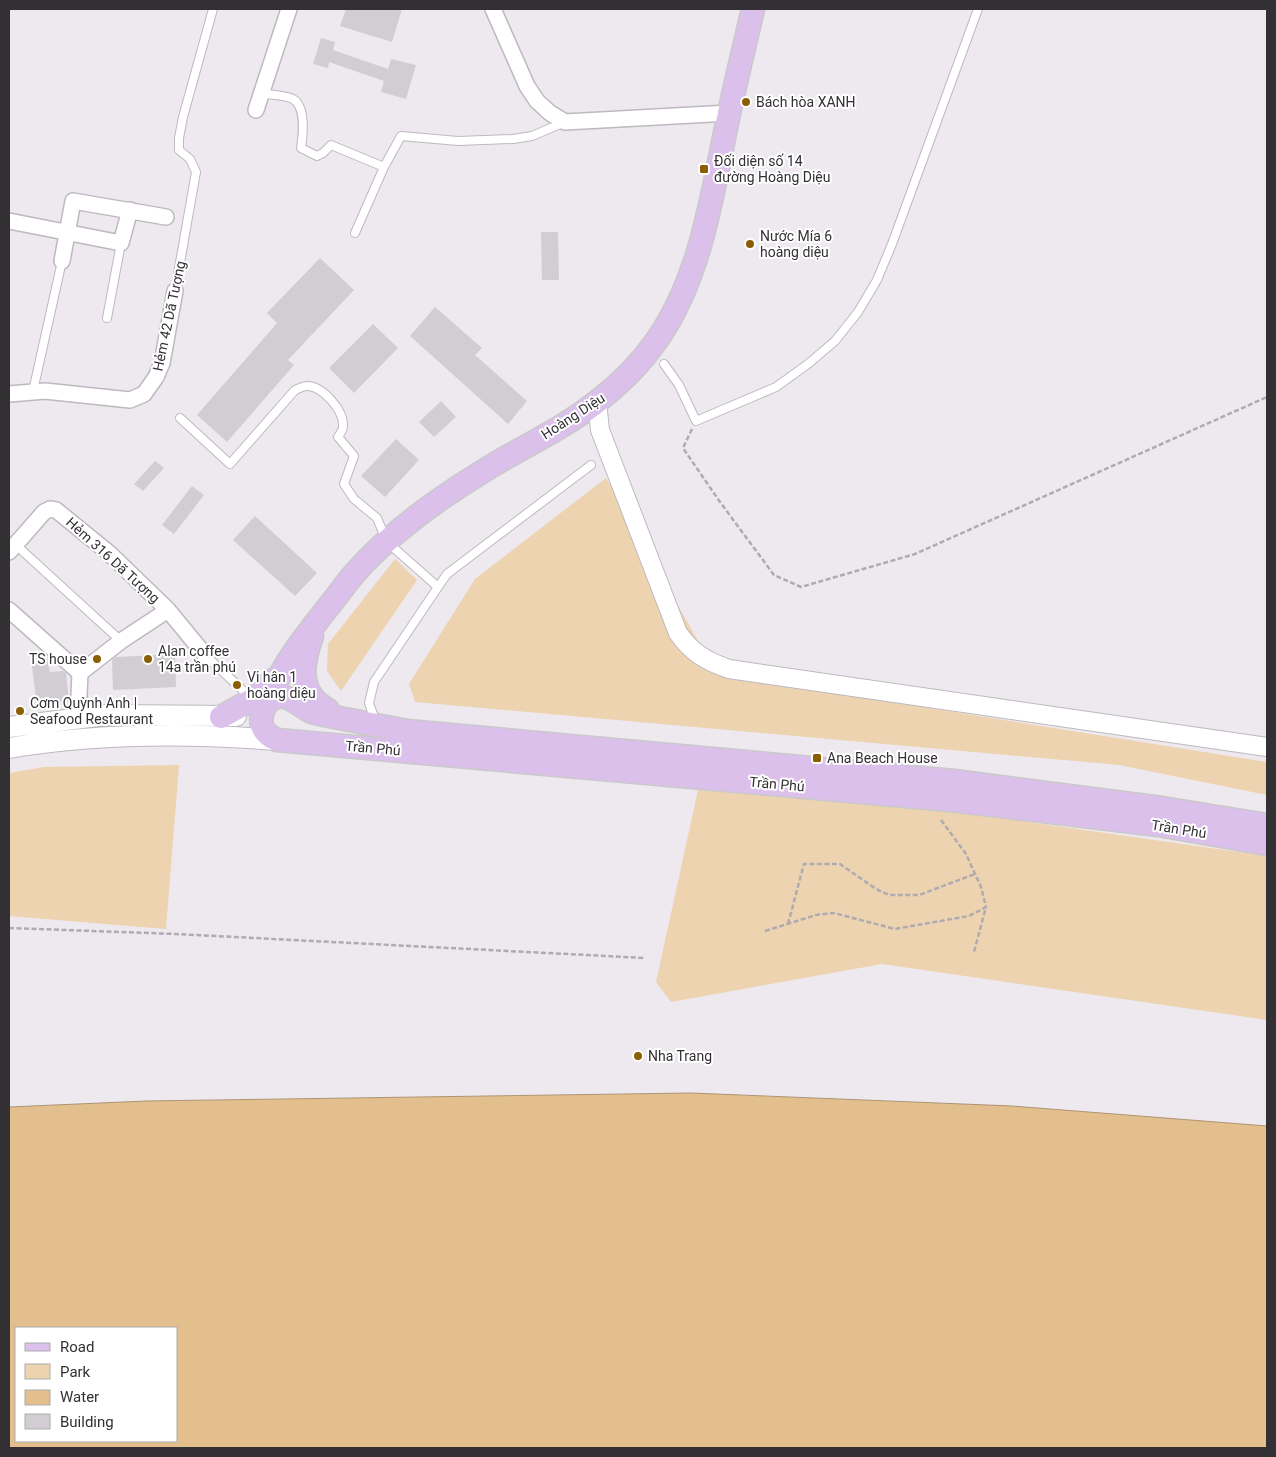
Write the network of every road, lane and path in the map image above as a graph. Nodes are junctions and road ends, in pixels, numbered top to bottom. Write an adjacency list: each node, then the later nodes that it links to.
1 (213, 9): 18 (lane, Hẻm 42 Dã Tượng)
2 (289, 9): 6 (street)
3 (493, 9): 9 (street)
4 (753, 9): 8 (main road, Hoàng Diệu)
5 (978, 9): 26 (lane)
6 (261, 93): 7 (street); 10 (lane)
7 (256, 110)
8 (729, 113): 9 (street); 24 (main road, Hoàng Diệu)
9 (565, 122): 10 (lane)
10 (384, 167): 15 (lane)
11 (130, 210): 12 (street); 14 (street); 16 (street)
12 (166, 217)
13 (9, 221): 14 (street)
14 (66, 232): 16 (street); 17 (street)
15 (355, 233)
16 (121, 242): 19 (lane)
17 (62, 260): 21 (lane)
18 (175, 291): 21 (street, Hẻm 42 Dã Tượng)
19 (107, 318)
20 (664, 364): 26 (lane)
21 (33, 392): 22 (street, Hẻm 42 Dã Tượng)
22 (9, 394)
23 (1267, 397): 26 (path)
24 (597, 402): 28 (main road, Hoàng Diệu); 45 (street)
25 (180, 418): 28 (lane)
26 (696, 421)
27 (591, 466): 30 (lane)
28 (387, 542): 30 (lane); 33 (main road, Hoàng Diệu)
29 (12, 549): 32 (street, Hẻm 316 Dã Tượng); 34 (lane, Hẻm 316 Dã Tượng)
30 (438, 587): 42 (lane)
31 (9, 610): 36 (street)
32 (168, 610): 34 (street); 35 (street, Hẻm 316 Dã Tượng)
33 (320, 621): 37 (main road, Hoàng Diệu); 38 (main road, Hoàng Diệu); 41 (main road)
34 (121, 641): 36 (street)
35 (205, 655): 38 (lane)
36 (80, 673): 40 (street)
37 (298, 702): 38 (main road); 41 (main road, Trần Phú); 44 (main road)
38 (259, 703): 39 (main road); 44 (main road)
39 (221, 716): 40 (main road)
40 (78, 718): 43 (main road)
41 (346, 720): 42 (main road, Trần Phú)
42 (379, 726): 48 (main road, Trần Phú)
43 (9, 727)
44 (281, 740): 46 (main road, Trần Phú); 49 (main road, Trần Phú)
45 (1267, 747)
46 (9, 748)
47 (941, 820): 50 (path)
48 (1267, 825)
49 (1267, 844)
50 (975, 874): 51 (path); 52 (path)
51 (986, 907): 52 (path); 55 (path)
52 (788, 924): 54 (path)
53 (9, 928): 56 (path)
54 (765, 931)
55 (974, 952)
56 (645, 958)

